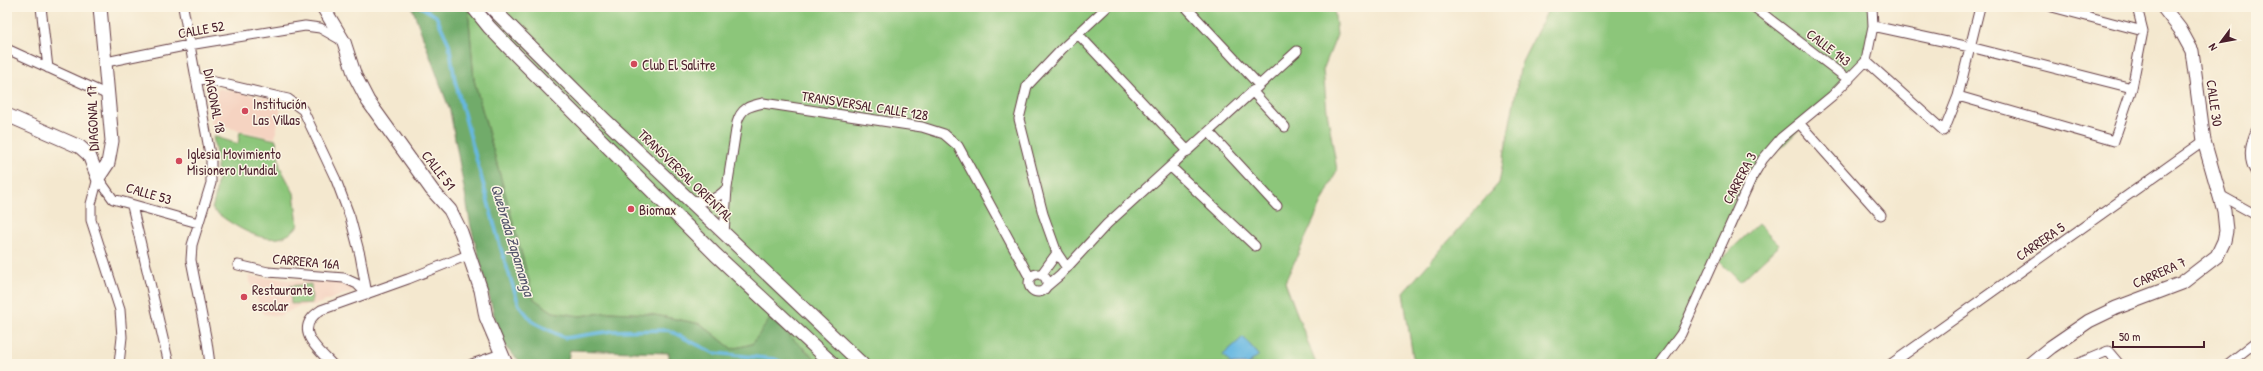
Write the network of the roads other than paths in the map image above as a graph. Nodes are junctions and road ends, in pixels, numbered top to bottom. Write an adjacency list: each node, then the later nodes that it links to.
1 (41, 7): 25 (street)
2 (100, 7): 24 (street, DIAGONAL 17)
3 (183, 7): 19 (street, DIAGONAL 18)
4 (323, 7): 18 (street, CALLE 51)
5 (473, 7): 67 (street)
6 (1107, 7): 17 (street)
7 (1186, 7): 28 (street)
8 (1754, 7): 27 (street, CALLE 143)
9 (1872, 7): 15 (street, CARRERA 3)
10 (1980, 7): 20 (street)
11 (2052, 7): 16 (street)
12 (2136, 7): 16 (street)
13 (2163, 7): 37 (street, CALLE 30)
14 (496, 9): 44 (street, TRANSVERSAL ORIENTAL)
15 (1873, 26): 20 (street); 23 (street, CARRERA 3)
16 (2143, 31): 29 (street)
17 (1078, 34): 38 (street); 52 (street)
18 (344, 42): 19 (street, CALLE 52); 53 (street, CALLE 51)
19 (189, 45): 24 (street, CALLE 52); 26 (street, DIAGONAL 18)
20 (1970, 47): 29 (street); 31 (street)
21 (7, 49): 25 (street)
22 (1297, 51): 28 (street)
23 (1866, 61): 27 (street, CARRERA 3); 31 (street)
24 (106, 62): 30 (street, DIAGONAL 17)
25 (48, 68): 30 (street)
26 (198, 78): 49 (street, DIAGONAL 18); 59 (street)
27 (1850, 80): 33 (street, CARRERA 3)
28 (1255, 88): 34 (street); 36 (street)
29 (2132, 88): 31 (street)
30 (108, 95): 41 (street, DIAGONAL 17)
31 (1958, 96)
32 (7, 115): 41 (street, CALLE 53)
33 (1800, 123): 48 (street); 69 (street, CARRERA 3)
34 (1285, 127)
35 (2256, 131): 40 (street)
36 (1209, 132): 38 (street); 46 (street)
37 (2204, 141): 43 (street, CARRERA 7); 70 (street, CARRERA 5)
38 (1188, 151): 39 (street)
39 (1171, 166): 51 (street); 55 (street)
40 (2256, 172)
41 (98, 178): 45 (street, CALLE 53); 62 (street, DIAGONAL 17)
42 (727, 188): 44 (street); 50 (street, TRANSVERSAL CALLE 128); 57 (street, TRANSVERSAL CALLE 128)
43 (2218, 194): 47 (street); 71 (street, CARRERA 7)
44 (691, 200): 50 (street, TRANSVERSAL ORIENTAL)
45 (132, 206): 49 (street, CALLE 53); 63 (street)
46 (1277, 206)
47 (2256, 215)
48 (1881, 216)
49 (198, 224): 64 (street, DIAGONAL 18)
50 (724, 234): 68 (street, TRANSVERSAL ORIENTAL)
51 (1255, 246)
52 (1057, 253): 55 (street); 56 (street)
53 (468, 255): 59 (street); 61 (street, CALLE 51)
54 (238, 265): 59 (street, CARRERA 16A)
55 (1067, 268): 58 (street)
56 (1041, 275): 57 (street); 58 (street)
57 (1030, 278): 58 (street, TRANSVERSAL CALLE 128)
58 (1047, 286)
59 (367, 294): 65 (street)
60 (2256, 342): 74 (street)
61 (503, 359): 66 (street)
62 (119, 364)
63 (169, 364)
64 (210, 364)
65 (332, 364)
66 (472, 364)
67 (833, 364)
68 (862, 364)
69 (1659, 364)
70 (1891, 364)
71 (2030, 364)
72 (2077, 364): 73 (street)
73 (2119, 364)
74 (2228, 364)

